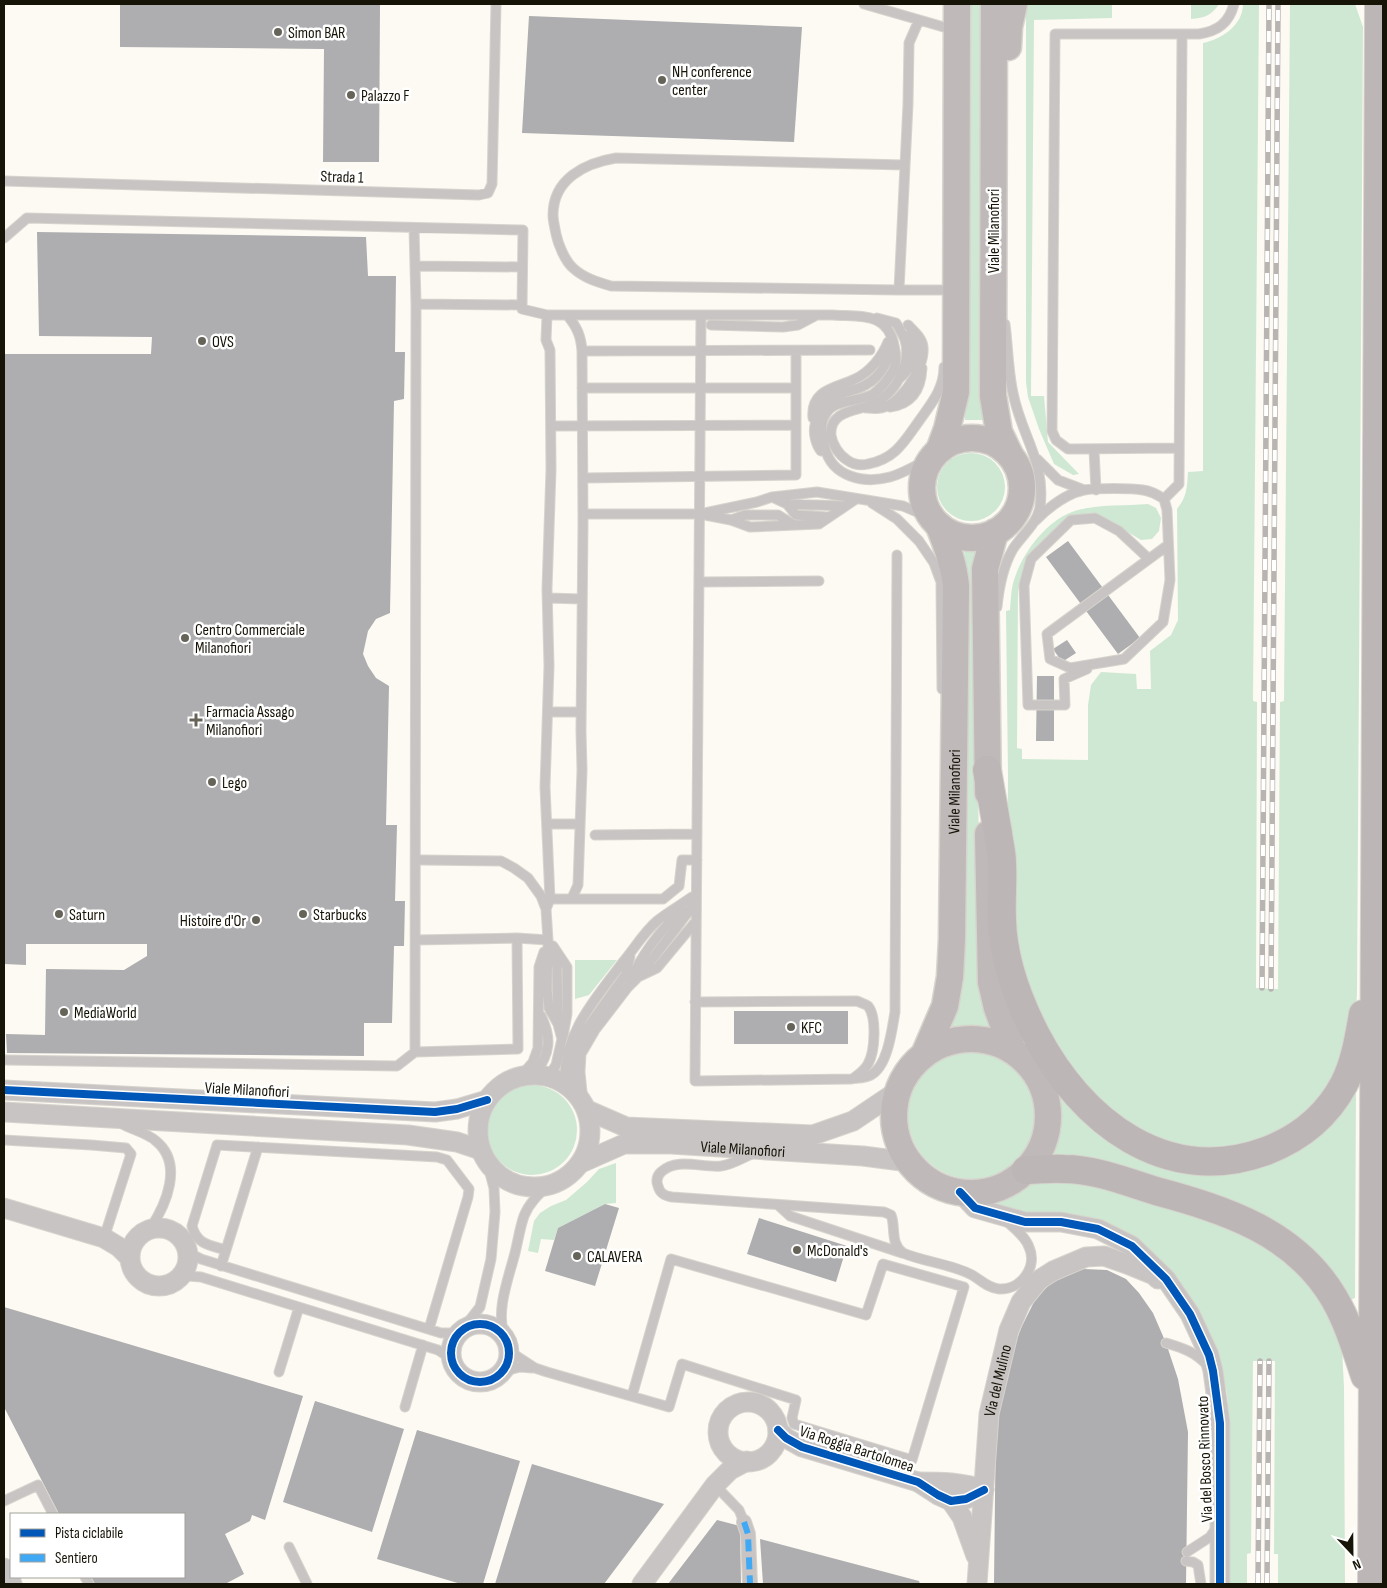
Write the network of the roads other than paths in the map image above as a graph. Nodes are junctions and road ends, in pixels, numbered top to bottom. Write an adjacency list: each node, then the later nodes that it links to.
1 (496, 4): 13 (lane, Strada 1)
2 (864, 4): 8 (lane)
3 (957, 4): 9 (main road)
4 (994, 4): 11 (main road, Viale Milanofiori)
5 (1014, 4): 11 (main road)
6 (1234, 4): 10 (lane)
7 (1379, 4): 97 (highway)
8 (919, 20): 9 (lane); 12 (lane)
9 (957, 31): 23 (main road)
10 (1182, 34): 48 (lane); 49 (lane)
11 (994, 154): 14 (main road, Viale Milanofiori)
12 (904, 165): 19 (lane); 19 (lane)
13 (4, 181)
14 (993, 224): 20 (lane); 51 (main road, Viale Milanofiori)
15 (414, 228): 16 (lane); 17 (lane); 18 (lane)
16 (4, 238)
17 (415, 266): 18 (lane); 21 (lane)
18 (522, 268): 22 (lane)
19 (899, 290): 23 (lane)
20 (1002, 302)
21 (416, 304): 22 (lane); 95 (lane)
22 (522, 305): 25 (lane)
23 (953, 312): 50 (main road)
24 (1004, 312): 52 (lane)
25 (547, 315): 26 (lane); 45 (lane)
26 (567, 315): 27 (lane); 36 (lane)
27 (701, 315): 28 (lane); 37 (lane)
28 (818, 315): 29 (lane); 31 (lane)
29 (870, 317): 30 (lane); 33 (lane)
30 (885, 319): 32 (lane); 39 (lane)
31 (711, 325)
32 (908, 325): 39 (lane); 43 (lane)
33 (891, 332): 53 (lane); 53 (lane)
34 (796, 350): 35 (lane); 37 (lane); 41 (lane)
35 (870, 350)
36 (582, 351): 37 (lane); 40 (lane)
37 (701, 352): 42 (lane)
38 (944, 361): 43 (lane)
39 (900, 378): 43 (lane)
40 (582, 388): 42 (lane); 46 (lane)
41 (796, 388): 42 (lane); 44 (lane)
42 (701, 389): 47 (lane)
43 (856, 408)
44 (796, 425): 47 (lane); 55 (lane)
45 (551, 426): 46 (lane); 75 (lane)
46 (583, 426): 47 (lane); 54 (lane)
47 (700, 426): 55 (lane)
48 (1179, 448): 49 (lane); 60 (lane)
49 (1094, 450): 57 (lane)
50 (936, 453): 51 (main road); 53 (lane); 68 (main road)
51 (1010, 455): 69 (main road)
52 (1036, 458): 56 (lane); 67 (lane)
53 (833, 466)
54 (583, 478): 55 (lane); 64 (lane)
55 (700, 478): 65 (lane)
56 (1084, 490): 57 (lane); 67 (lane)
57 (1096, 490): 60 (lane)
58 (772, 497): 59 (lane); 62 (lane); 65 (lane)
59 (856, 499): 61 (lane); 63 (lane)
60 (1164, 499): 70 (lane)
61 (868, 501): 68 (lane); 79 (lane)
62 (787, 504): 63 (lane); 66 (lane)
63 (844, 506): 66 (lane)
64 (583, 514): 65 (lane); 76 (lane)
65 (700, 514): 66 (lane); 74 (lane)
66 (828, 517)
67 (1035, 521): 77 (lane)
68 (935, 522): 69 (main road); 106 (main road, Viale Milanofiori)
69 (995, 532): 82 (main road, Viale Milanofiori)
70 (1168, 545): 72 (lane); 78 (lane)
71 (897, 555): 108 (lane)
72 (1149, 559): 78 (lane); 78 (lane)
73 (819, 581): 74 (lane)
74 (699, 582): 85 (lane)
75 (548, 598): 76 (lane); 80 (lane)
76 (582, 599): 81 (lane)
77 (997, 616)
78 (1098, 664)
79 (942, 694)
80 (548, 712): 81 (lane); 83 (lane)
81 (581, 712): 84 (lane)
82 (992, 759): 97 (highway); 105 (main road, Viale Milanofiori)
83 (546, 824): 84 (lane); 91 (lane)
84 (580, 824): 90 (lane)
85 (697, 834): 86 (lane); 88 (lane)
86 (595, 835)
87 (421, 860): 92 (lane)
88 (697, 860): 89 (lane); 90 (lane)
89 (695, 896): 93 (lane); 98 (lane); 99 (lane); 100 (lane)
90 (572, 898): 91 (lane)
91 (550, 899): 92 (lane)
92 (546, 909): 96 (lane)
93 (696, 920): 99 (lane); 101 (lane)
94 (517, 938): 95 (lane); 96 (lane); 104 (lane)
95 (415, 940): 104 (lane)
96 (548, 940): 102 (lane); 103 (lane); 103 (lane)
97 (1376, 942): 149 (highway)
98 (631, 952): 109 (lane); 109 (lane)
99 (638, 977): 100 (lane)
100 (628, 987): 109 (lane)
101 (695, 1002): 108 (lane); 108 (lane)
102 (540, 1014): 109 (lane); 109 (lane)
103 (562, 1039): 109 (lane)
104 (415, 1052): 107 (lane)
105 (1013, 1052): 106 (main road, Viale Milanofiori); 121 (main road, Viale Milanofiori)
106 (924, 1055): 111 (main road, Viale Milanofiori)
107 (4, 1060)
108 (851, 1079)
109 (560, 1088): 111 (street, Viale Milanofiori); 112 (street, Viale Milanofiori); 120 (street, Viale Milanofiori)
110 (4, 1090): 112 (street, Viale Milanofiori)
111 (899, 1090): 119 (main road, Viale Milanofiori)
112 (487, 1100): 118 (street, Viale Milanofiori)
113 (4, 1112): 114 (street, Viale Milanofiori)
114 (110, 1118): 118 (street, Viale Milanofiori); 127 (lane)
115 (4, 1140): 128 (lane)
116 (258, 1146): 130 (lane); 130 (lane); 138 (lane)
117 (762, 1150): 119 (street, Viale Milanofiori); 120 (street, Viale Milanofiori); 124 (lane)
118 (484, 1156): 122 (street, Viale Milanofiori); 139 (lane)
119 (909, 1162): 123 (main road, Viale Milanofiori)
120 (580, 1164): 122 (street, Viale Milanofiori)
121 (1026, 1170): 123 (main road, Viale Milanofiori); 149 (highway)
122 (548, 1186): 141 (lane)
123 (960, 1192): 126 (street, Via del Bosco Rinnovato)
124 (778, 1205): 131 (lane); 131 (lane)
125 (4, 1208): 128 (street)
126 (1001, 1215): 131 (lane); 136 (street, Via del Bosco Rinnovato)
127 (146, 1231): 128 (street); 129 (street); 132 (street)
128 (104, 1238): 132 (street)
129 (186, 1245): 134 (lane); 135 (street)
130 (226, 1250): 134 (lane)
131 (910, 1256)
132 (130, 1257): 135 (street)
133 (1127, 1264): 136 (street, Via del Bosco Rinnovato); 158 (street, Via del Mulino)
134 (221, 1266): 138 (lane)
135 (172, 1283): 137 (lane)
136 (1178, 1296): 145 (street, Via del Bosco Rinnovato)
137 (300, 1307): 142 (lane); 146 (lane)
138 (428, 1329): 139 (lane)
139 (462, 1330): 141 (street); 143 (street)
140 (1166, 1343): 145 (lane)
141 (506, 1344): 144 (lane); 147 (street)
142 (423, 1345): 143 (lane); 150 (lane)
143 (453, 1363): 147 (street)
144 (535, 1368): 147 (lane); 148 (lane)
145 (1213, 1371): 163 (street, Via del Bosco Rinnovato)
146 (279, 1372)
147 (501, 1372)
148 (632, 1396): 148 (lane)
149 (1372, 1397): 173 (highway)
150 (405, 1407)
151 (778, 1430): 152 (street); 153 (street, Via Roggia Bartolomea); 154 (street)
152 (720, 1442): 155 (street); 157 (street)
153 (802, 1447): 154 (street, Via Roggia Bartolomea); 156 (street, Via Roggia Bartolomea)
154 (769, 1452): 155 (street)
155 (747, 1462): 157 (street)
156 (918, 1482): 158 (street, Via Roggia Bartolomea); 160 (street, Via Roggia Bartolomea)
157 (715, 1485): 162 (lane); 169 (street)
158 (984, 1490): 160 (street); 166 (street, Via del Mulino)
159 (4, 1501): 161 (lane)
160 (951, 1501): 166 (street, Via Roggia Bartolomea)
161 (52, 1513)
162 (744, 1522): 170 (street)
163 (1220, 1522): 171 (lane); 172 (street, Via del Bosco Rinnovato)
164 (289, 1547): 168 (lane)
165 (4, 1568): 167 (street)
166 (978, 1575)
167 (12, 1584)
168 (307, 1584)
169 (642, 1584)
170 (750, 1584)
171 (1200, 1584)
172 (1220, 1584)
173 (1372, 1584)

